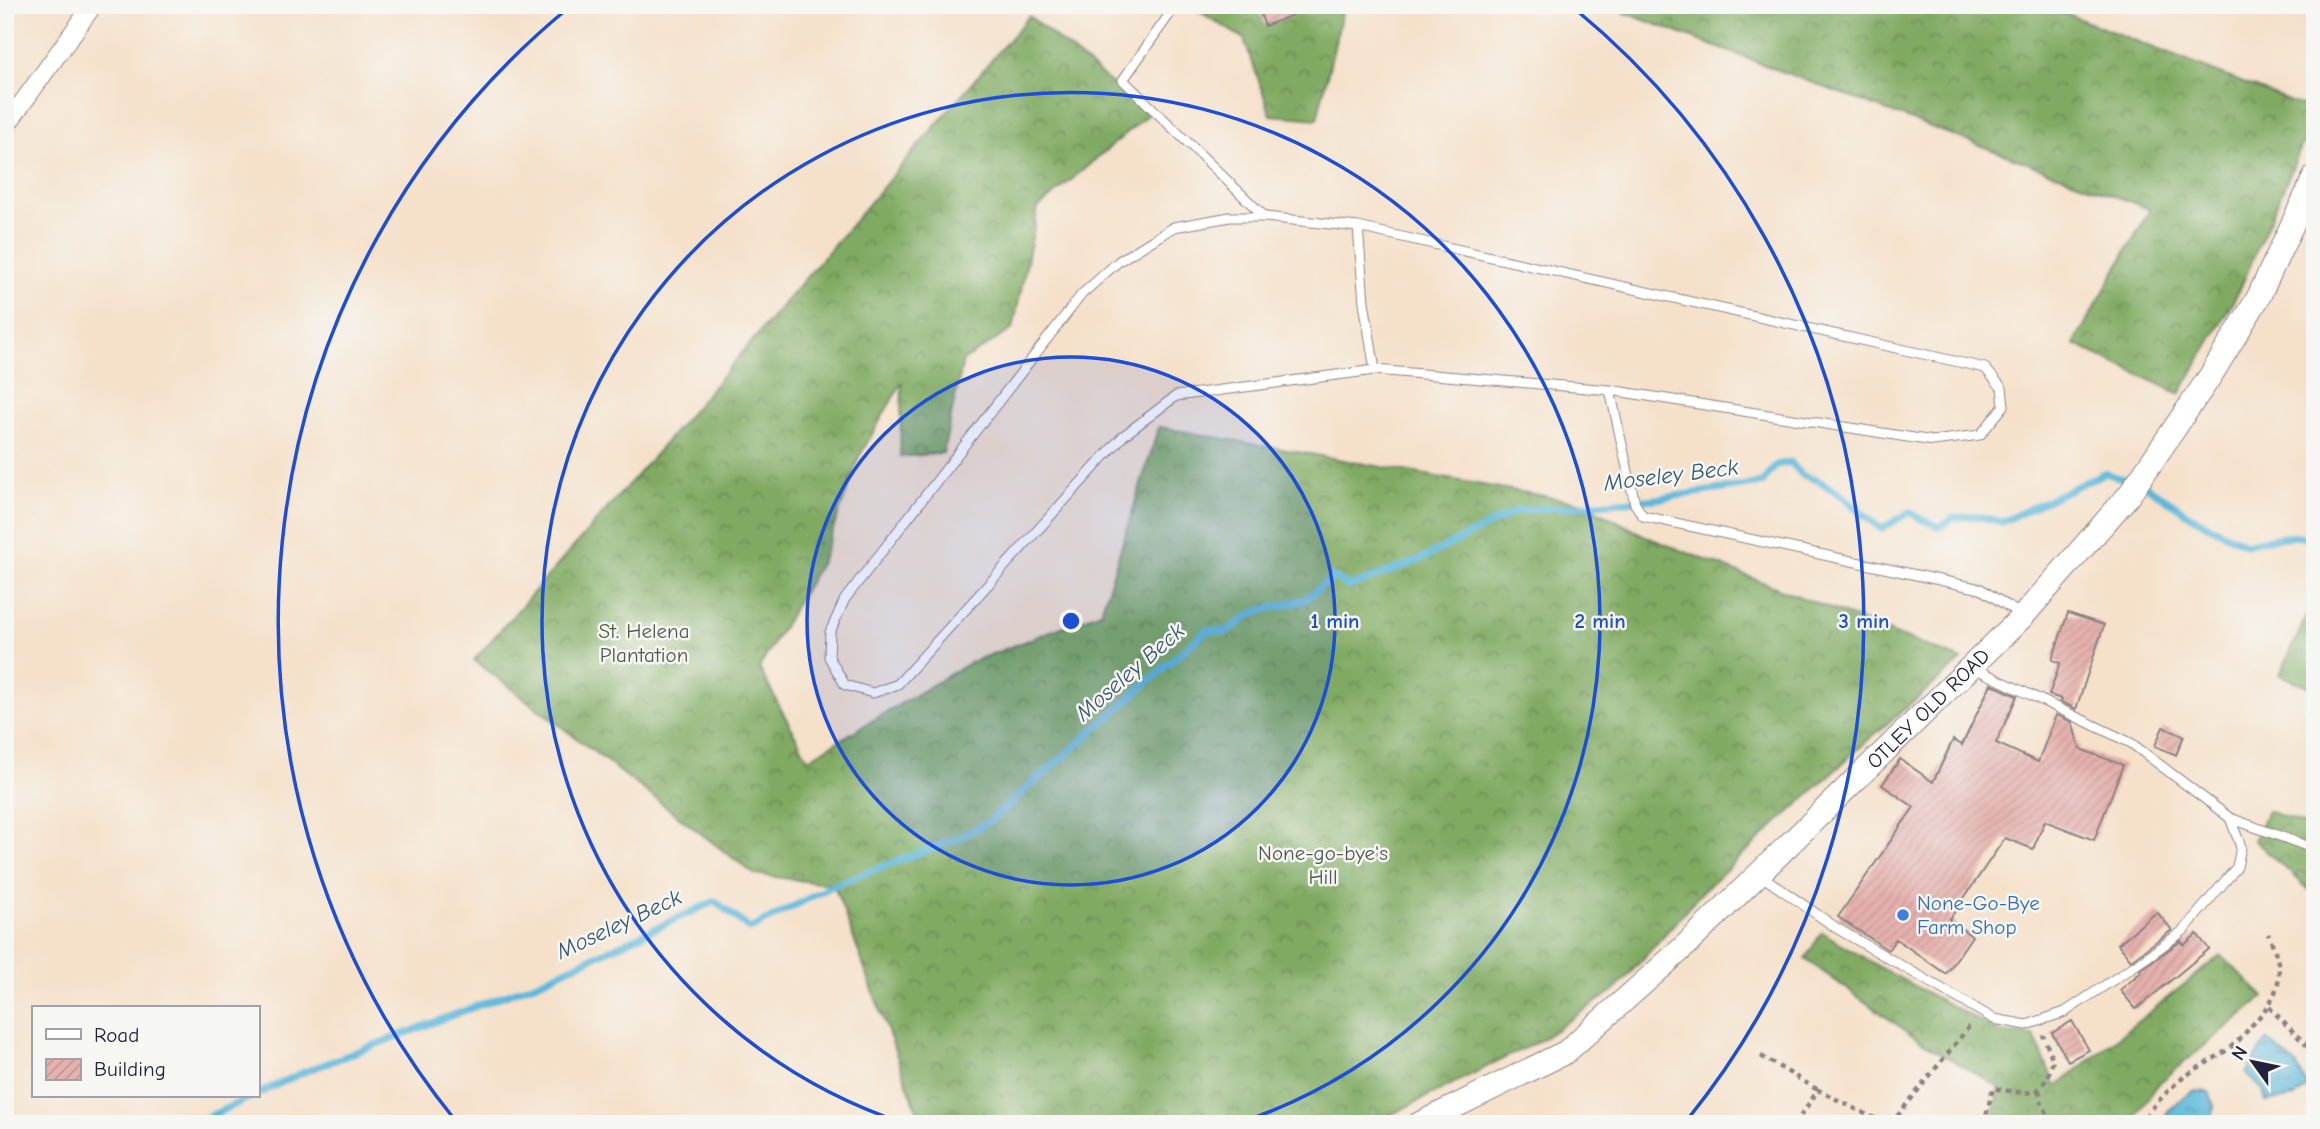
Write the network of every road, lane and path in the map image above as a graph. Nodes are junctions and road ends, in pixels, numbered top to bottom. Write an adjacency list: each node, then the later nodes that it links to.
1 (93, 5): 3 (street)
2 (1176, 5): 5 (lane)
3 (5, 127)
4 (2315, 176): 9 (street, OTLEY OLD ROAD)
5 (1265, 217): 6 (lane); 7 (lane)
6 (1358, 227): 7 (lane); 8 (lane)
7 (1374, 370): 8 (lane)
8 (1610, 390): 9 (lane)
9 (2023, 616): 10 (street, OTLEY OLD ROAD)
10 (1972, 667): 11 (lane); 13 (street, OTLEY OLD ROAD)
11 (2230, 818): 12 (lane); 17 (lane)
12 (2315, 849)
13 (1758, 873): 16 (lane); 22 (street, OTLEY OLD ROAD)
14 (2268, 934): 15 (path)
15 (2269, 1007): 18 (path); 27 (path)
16 (1981, 1012): 17 (lane); 24 (path)
17 (2037, 1022): 21 (path)
18 (2315, 1054)
19 (1761, 1056): 20 (path)
20 (1818, 1090): 23 (path); 24 (path)
21 (2039, 1090): 25 (path); 26 (path)
22 (1419, 1124)
23 (1795, 1124)
24 (1889, 1124)
25 (1984, 1124)
26 (2053, 1124)
27 (2139, 1124)

